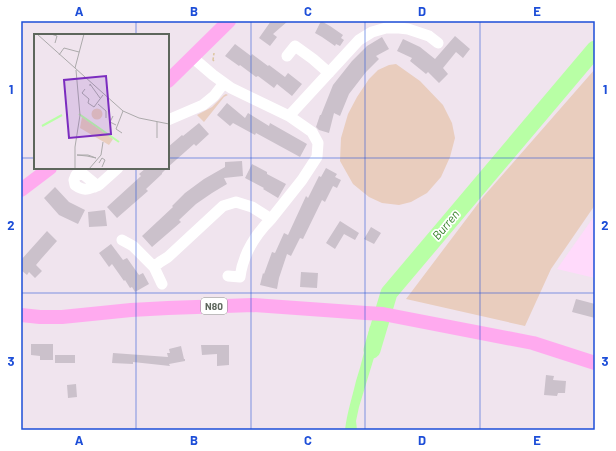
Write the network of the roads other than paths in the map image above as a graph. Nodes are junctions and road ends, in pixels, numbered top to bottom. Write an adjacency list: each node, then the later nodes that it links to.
1 (229, 21): 4 (main road)
2 (438, 43): 5 (street)
3 (288, 56): 5 (street)
4 (192, 58): 6 (main road); 7 (street)
5 (329, 73): 8 (street)
6 (169, 80)
7 (224, 83): 8 (street); 9 (street)
8 (289, 116): 14 (street)
9 (169, 120)
10 (49, 169): 13 (main road)
11 (117, 169): 12 (street)
12 (95, 187)
13 (21, 190)
14 (271, 219): 16 (street); 17 (street)
15 (122, 240): 16 (street)
16 (154, 267): 18 (street)
17 (228, 276)
18 (162, 284)
19 (21, 315): 20 (main road, N80)
20 (595, 363)

